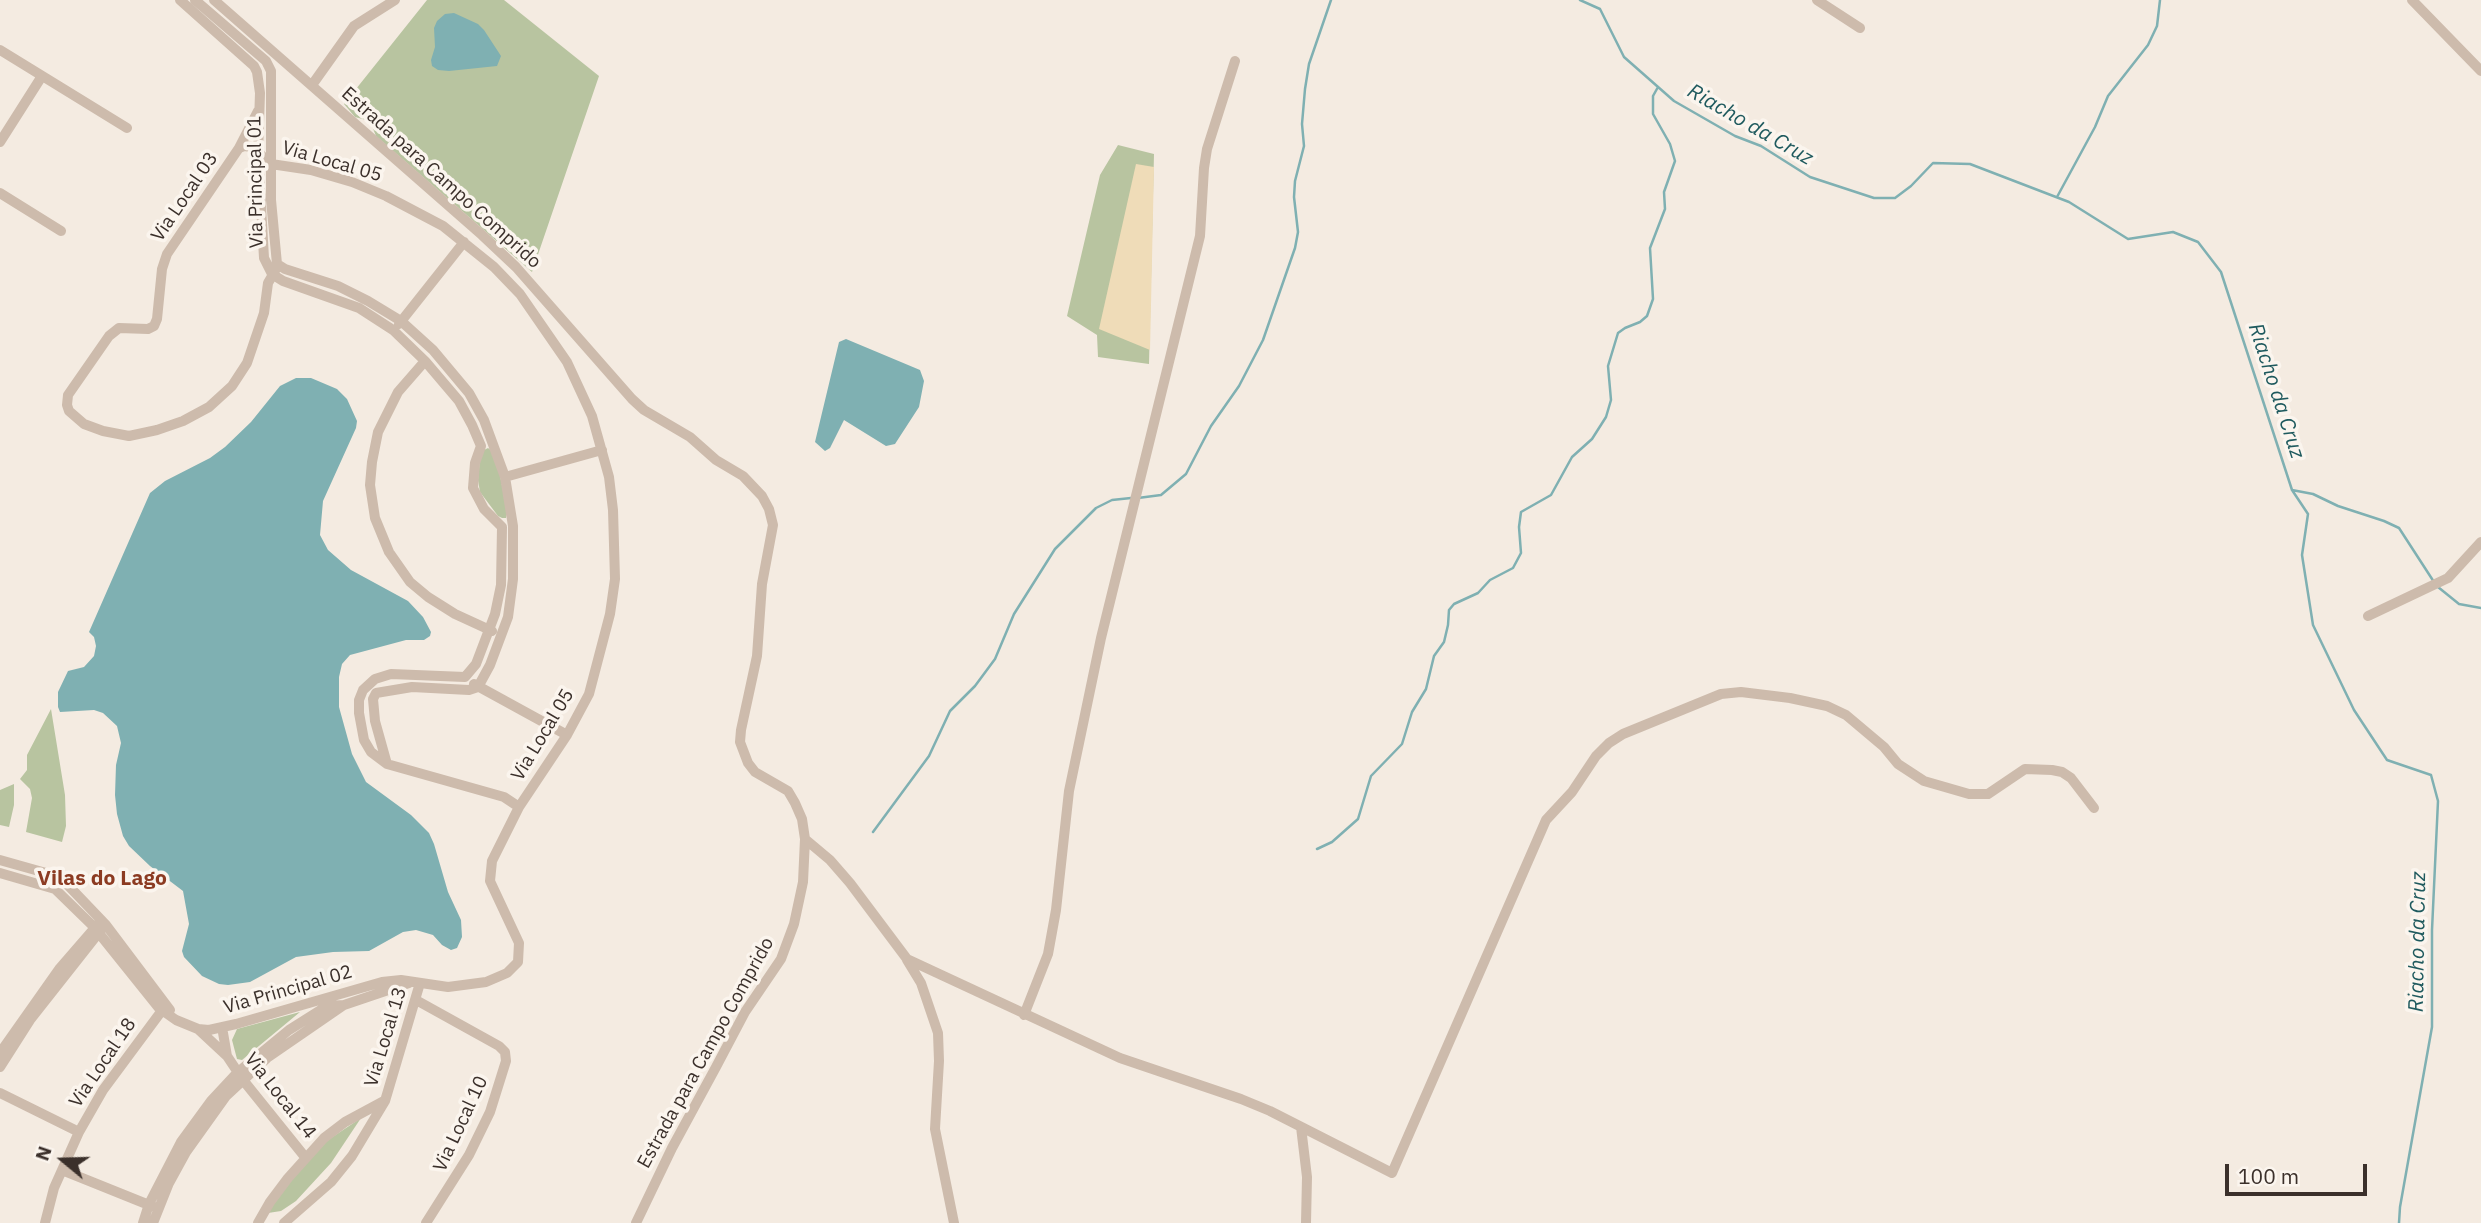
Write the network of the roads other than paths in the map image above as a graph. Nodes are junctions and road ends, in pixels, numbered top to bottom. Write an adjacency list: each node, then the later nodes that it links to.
1 (180, 0): 11 (street)
2 (195, 0): 9 (street)
3 (214, 0): 14 (street, Estrada para Campo Comprido)
4 (395, 0): 14 (street)
5 (1817, 0): 7 (street)
6 (2412, 0): 12 (street)
7 (1860, 28)
8 (0, 50): 13 (street)
9 (266, 61): 11 (street); 20 (street, Via Principal 01)
10 (1234, 61): 53 (street)
11 (254, 66): 15 (street, Via Principal 01)
12 (2481, 71)
13 (42, 76): 16 (street); 17 (street)
14 (312, 85): 45 (street, Estrada para Campo Comprido)
15 (260, 107): 18 (street, Via Local 03); 19 (street, Via Principal 01)
16 (127, 128)
17 (0, 142)
18 (239, 148): 19 (street, Via Local 03); 24 (street, Via Local 03)
19 (258, 153): 20 (street, Via Local 05); 24 (street, Via Principal 01)
20 (271, 164): 23 (street, Via Local 05); 24 (street, Via Principal 01)
21 (0, 193): 22 (street)
22 (61, 232)
23 (464, 242): 25 (street); 30 (street, Via Local 05)
24 (276, 270): 25 (street, Via Principal 01); 26 (street, Via Principal 01)
25 (401, 321): 26 (street); 28 (street, Via Principal 01)
26 (393, 330): 27 (street, Via Principal 01)
27 (425, 361): 29 (street, Via Principal 01); 35 (street)
28 (494, 440): 29 (street); 31 (street, Via Principal 01)
29 (481, 446): 32 (street)
30 (602, 450): 31 (street); 41 (street, Via Local 05)
31 (505, 477): 32 (street, Via Principal 01)
32 (507, 526): 35 (street, Via Principal 01); 36 (street, Via Principal 01)
33 (2481, 542): 34 (street)
34 (2368, 616)
35 (489, 630): 36 (street); 37 (street, Via Principal 01)
36 (502, 635): 39 (street, Via Principal 01)
37 (465, 677): 38 (street); 39 (street)
38 (375, 679): 40 (street); 42 (street)
39 (478, 687): 40 (street); 41 (street)
40 (381, 691): 42 (street)
41 (567, 735): 43 (street, Via Local 05)
42 (387, 764): 43 (street)
43 (519, 807): 50 (street)
44 (2094, 808): 62 (street)
45 (805, 839): 49 (street); 73 (street, Estrada para Campo Comprido)
46 (0, 860): 48 (street, Via Principal 02)
47 (0, 873): 48 (street, Via Principal 02)
48 (100, 926): 52 (street, Via Principal 02); 56 (street); 58 (street)
49 (907, 959): 53 (street); 74 (street)
50 (415, 983): 51 (street, Via Local 13); 54 (street, Via Principal 02); 59 (street)
51 (416, 1000): 61 (street, Via Local 13); 72 (street, Via Local 10)
52 (164, 1008): 55 (street, Via Principal 02); 63 (street, Via Local 18)
53 (1024, 1015): 62 (street)
54 (222, 1027): 55 (street, Via Principal 02); 57 (street, Via Local 14)
55 (198, 1029): 57 (street, Via Local 14)
56 (0, 1053)
57 (227, 1056): 59 (street, Via Local 14)
58 (0, 1067)
59 (240, 1076): 64 (street, Via Local 14); 66 (street)
60 (0, 1093): 63 (street)
61 (385, 1101): 64 (street); 71 (street, Via Local 13)
62 (1301, 1127): 75 (street)
63 (79, 1132): 65 (street, Via Local 18)
64 (305, 1157): 70 (street)
65 (62, 1170): 66 (street); 67 (street, Via Local 18)
66 (154, 1206): 68 (street); 69 (street)
67 (45, 1223)
68 (143, 1223)
69 (153, 1223)
70 (258, 1223)
71 (284, 1223)
72 (426, 1223)
73 (636, 1223)
74 (954, 1223)
75 (1306, 1223)

